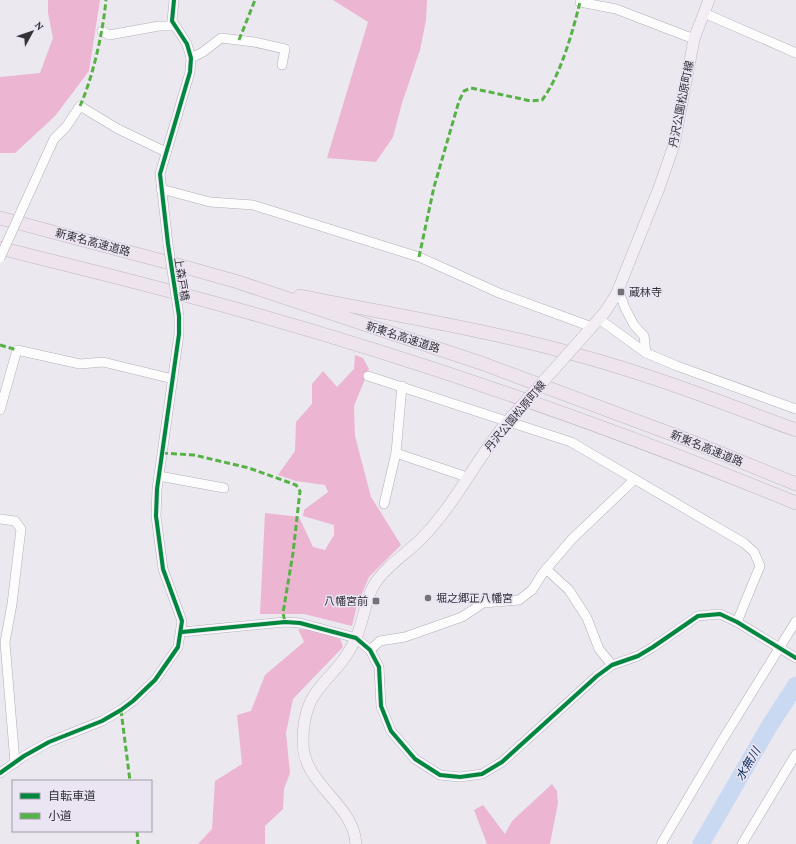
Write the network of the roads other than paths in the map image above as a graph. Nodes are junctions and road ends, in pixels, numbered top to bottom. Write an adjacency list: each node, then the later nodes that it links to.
1 (174, 0): 5 (street)
2 (580, 0): 7 (street)
3 (709, 0): 4 (main road, 丹沢公園松原町線)
4 (704, 13): 7 (main road, 丹沢公園松原町線); 8 (street)
5 (174, 26): 6 (street); 9 (street)
6 (102, 31)
7 (694, 39): 17 (main road, 丹沢公園松原町線)
8 (796, 53)
9 (191, 58): 10 (street); 11 (street, 上森戸橋)
10 (282, 65)
11 (166, 152): 12 (street, 上森戸橋); 15 (street, bridge)
12 (161, 189): 18 (street); 21 (street, 上森戸橋, bridge)
13 (0, 218): 16 (highway, 新東名高速道路)
14 (0, 248): 33 (highway, 新東名高速道路)
15 (0, 258)
16 (238, 282): 26 (highway); 31 (highway, 新東名高速道路)
17 (618, 289): 18 (main road, 丹沢公園松原町線); 19 (street)
18 (595, 323): 19 (street); 25 (main road, 丹沢公園松原町線, bridge)
19 (646, 353): 23 (street)
20 (368, 376): 22 (street)
21 (173, 379): 24 (street); 28 (street, 上森戸橋)
22 (402, 386): 25 (street); 27 (street)
23 (796, 409)
24 (0, 410)
25 (507, 422): 29 (main road, 丹沢公園松原町線); 30 (street)
26 (796, 430)
27 (396, 453): 29 (street); 34 (street)
28 (159, 476): 32 (street); 39 (street, 上森戸橋)
29 (467, 477): 40 (main road, 丹沢公園松原町線)
30 (635, 479): 36 (street); 38 (street)
31 (796, 484)
32 (224, 488)
33 (796, 503)
34 (384, 504)
35 (0, 519): 46 (street)
36 (546, 569): 41 (street); 44 (street)
37 (796, 621): 42 (street)
38 (737, 622): 42 (street); 44 (street)
39 (182, 632): 40 (street); 46 (street)
40 (352, 637): 41 (street); 48 (main road, 丹沢公園松原町線)
41 (370, 650): 44 (street)
42 (783, 650): 43 (street); 49 (street)
43 (796, 658)
44 (612, 665)
45 (796, 754): 50 (street)
46 (15, 763): 47 (street)
47 (0, 773)
48 (356, 844)
49 (661, 844)
50 (742, 844)

